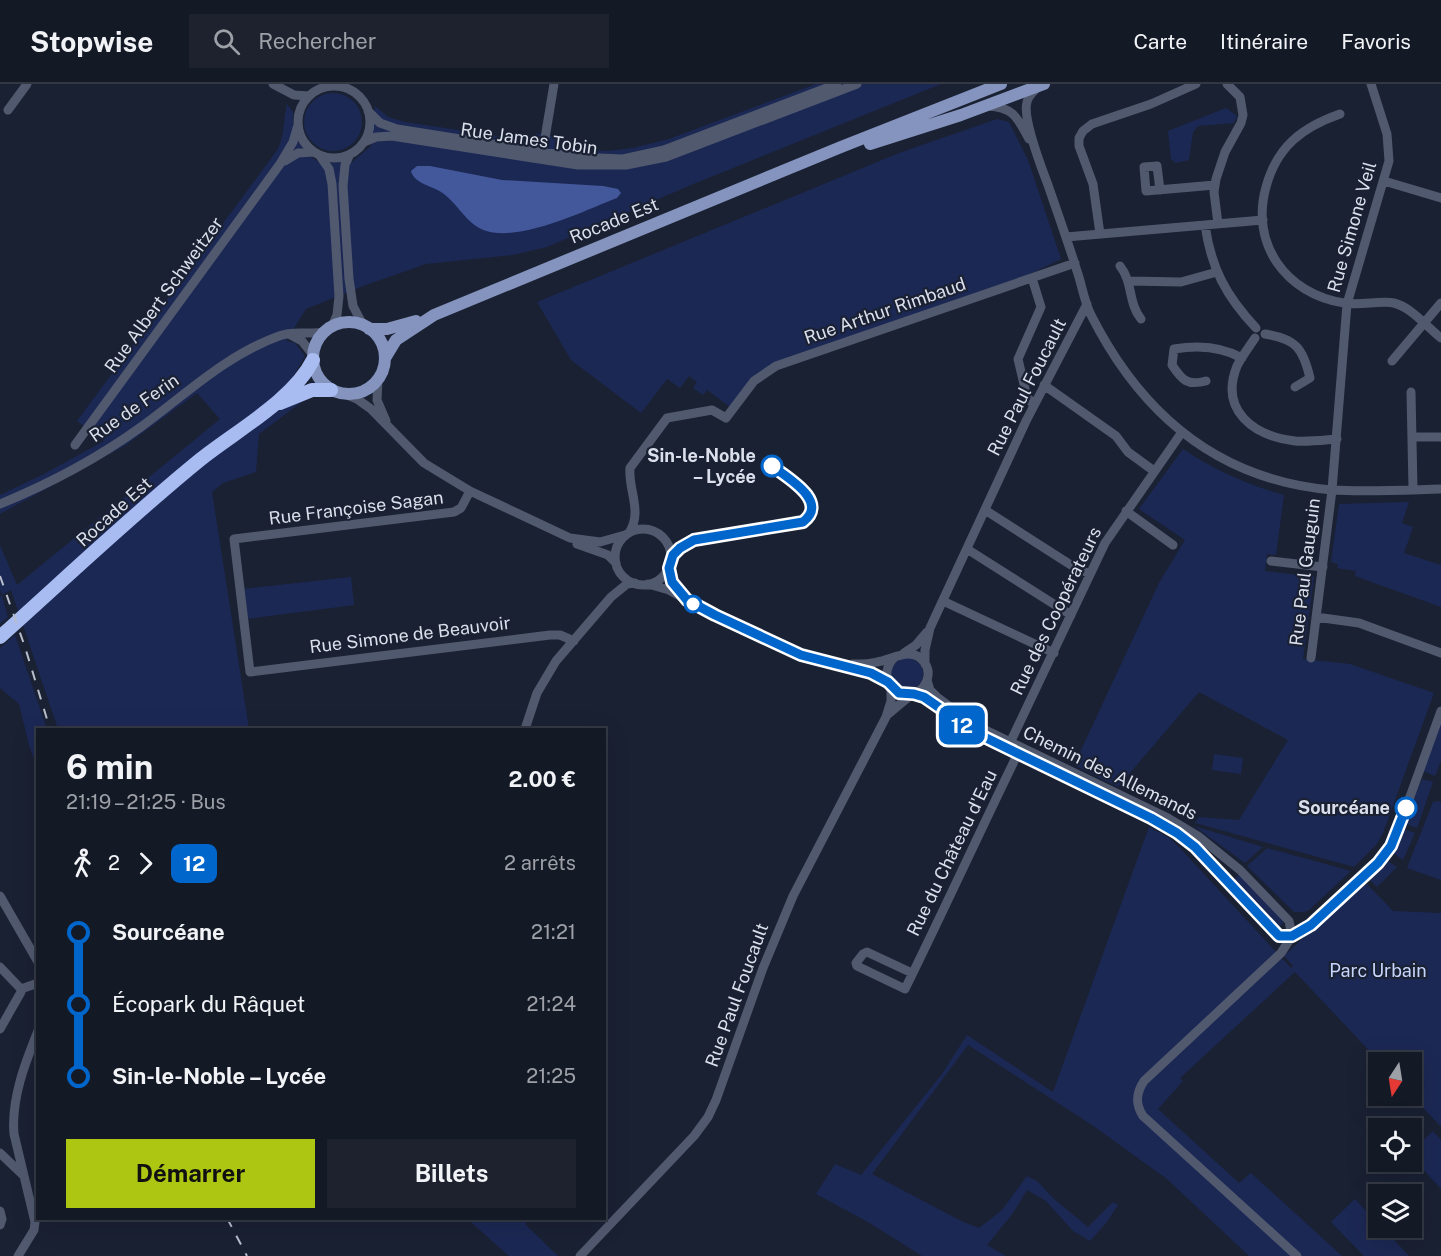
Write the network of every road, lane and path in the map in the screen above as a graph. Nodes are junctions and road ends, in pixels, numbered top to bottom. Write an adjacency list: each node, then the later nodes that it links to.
1 (27, 84): 16 (street)
2 (273, 84): 13 (street)
3 (554, 84): 24 (street)
4 (837, 84): 24 (street, Rue James Tobin)
5 (857, 84): 24 (street, Rue James Tobin)
6 (1001, 84): 25 (main road, Rocade Est)
7 (1196, 84): 34 (street)
8 (1227, 84): 28 (street)
9 (1371, 84): 27 (street, Rue Simone Veil)
10 (339, 85): 12 (street); 14 (street)
11 (1042, 85): 15 (main road, Rocade Est); 23 (street, Rue Paul Foucault)
12 (354, 88): 17 (street)
13 (283, 91): 14 (street); 19 (street)
14 (309, 96): 19 (street)
15 (988, 106): 23 (street, Rue Paul Foucault); 25 (main road, Rocade Est)
16 (8, 110)
17 (368, 111): 20 (street); 24 (street, Rue James Tobin)
18 (1340, 114): 31 (street)
19 (298, 122): 21 (street); 26 (street, Rue Albert Schweitzer)
20 (364, 142): 22 (street); 24 (street, Rue James Tobin)
21 (316, 153): 22 (street); 26 (street); 48 (street)
22 (350, 154): 47 (street)
23 (1038, 154): 35 (street, Rue Paul Foucault)
24 (542, 156)
25 (807, 161): 44 (main road, Rocade Est)
26 (280, 164): 70 (street, Rue Albert Schweitzer)
27 (1384, 181): 30 (street); 43 (street, Rue Simone Veil)
28 (1215, 185): 29 (street); 32 (street)
29 (1160, 190)
30 (1441, 198)
31 (1263, 220): 32 (street); 43 (street)
32 (1218, 224): 33 (street)
33 (1205, 225): 34 (street); 38 (street)
34 (1100, 234): 35 (street)
35 (1066, 237): 36 (street, Rue Paul Foucault)
36 (1075, 263): 39 (street, Rue Arthur Rimbaud); 42 (street, Rue Paul Foucault)
37 (1120, 266): 40 (street)
38 (1217, 272): 40 (street); 49 (street)
39 (1032, 278): 63 (street); 76 (street, Rue Arthur Rimbaud)
40 (1129, 281): 45 (street)
41 (1441, 303): 46 (street)
42 (1087, 304): 58 (street, Rue Paul Foucault); 65 (street)
43 (1347, 304): 46 (street); 69 (street, Rue Simone Veil)
44 (434, 315): 47 (main road, Rocade Est); 53 (main road, Rocade Est)
45 (1141, 319)
46 (1424, 323): 51 (street); 55 (street)
47 (366, 327): 48 (main road); 53 (main road)
48 (328, 329): 50 (street, Rue de Ferin); 52 (main road)
49 (1255, 333): 54 (street); 59 (street)
50 (284, 334): 52 (street); 77 (street, Rue de Ferin)
51 (1441, 338)
52 (313, 357): 60 (main road); 64 (highway, Rocade Est)
53 (385, 358): 56 (main road)
54 (1242, 358): 57 (street); 69 (street)
55 (1392, 361)
56 (378, 380): 62 (main road); 66 (street)
57 (1206, 381)
58 (1044, 386): 63 (street, Rue Paul Foucault); 71 (street)
59 (1295, 387)
60 (331, 390): 62 (main road); 64 (highway, Rocade Est)
61 (1411, 392): 67 (street)
62 (345, 394): 66 (street)
63 (1034, 405): 78 (street, Rue Paul Foucault)
64 (255, 418): 98 (highway, Rocade Est)
65 (1182, 432): 71 (street, Rue des Coopérateurs); 74 (street)
66 (394, 433): 75 (street)
67 (1412, 437): 68 (street); 72 (street)
68 (1441, 437)
69 (1337, 439): 74 (street, Rue Simone Veil)
70 (75, 445)
71 (1154, 471): 79 (street, Rue des Coopérateurs)
72 (1413, 489): 73 (street); 74 (street)
73 (1441, 489)
74 (1332, 490): 87 (street, Rue Paul Gauguin)
75 (470, 491): 81 (street); 106 (street, Rue Françoise Sagan)
76 (635, 503): 80 (street); 82 (street)
77 (0, 504)
78 (985, 510): 84 (street, Rue Paul Foucault); 89 (street)
79 (1126, 511): 83 (street); 89 (street, Rue des Coopérateurs)
80 (655, 531): 82 (street); 88 (street)
81 (557, 533): 82 (street); 86 (street)
82 (627, 534): 86 (street)
83 (1173, 545)
84 (967, 549): 94 (street, Rue Paul Foucault); 95 (street)
85 (1271, 561): 87 (street)
86 (617, 565): 90 (street); 92 (street)
87 (1323, 567): 96 (street, Rue Paul Gauguin)
88 (669, 568): 91 (street); 93 (street)
89 (1090, 574): 95 (street, Rue des Coopérateurs)
90 (635, 584): 91 (street); 92 (street)
91 (648, 584): 93 (street)
92 (612, 597): 99 (street)
93 (687, 600): 104 (street)
94 (943, 601): 97 (street, Rue Paul Foucault); 100 (street)
95 (1071, 615): 100 (street, Rue des Coopérateurs)
96 (1316, 617): 101 (street); 103 (street, Rue Paul Gauguin)
97 (930, 628): 102 (street, Rue Paul Foucault); 105 (street, Rue Paul Foucault)
98 (0, 637)
99 (574, 641): 106 (street, Rue Simone de Beauvoir); 112 (street)
100 (1054, 652): 113 (street, Rue des Coopérateurs)
101 (1441, 652)
102 (899, 655): 104 (street); 105 (street); 108 (street)
103 (1311, 658)
104 (839, 664): 108 (street)
105 (925, 664): 107 (street)
106 (250, 672)
107 (927, 681): 109 (street); 113 (street, Chemin des Allemands)
108 (889, 685): 109 (street); 111 (street, Rue Paul Foucault)
109 (912, 694): 111 (street, Rue Paul Foucault); 113 (street, Chemin des Allemands)
110 (1441, 711): 116 (street)
111 (886, 717): 129 (street, Rue Paul Foucault)
112 (525, 728)
113 (1009, 745): 114 (street, Chemin des Allemands)
114 (1019, 750): 116 (street, Chemin des Allemands); 116 (street, Chemin des Allemands); 119 (street, Rue du Château d'Eau)
115 (0, 896): 117 (street)
116 (1292, 936): 130 (street)
117 (36, 959)
118 (0, 968): 121 (street)
119 (912, 973): 119 (street)
120 (36, 984): 121 (street)
121 (21, 989): 122 (street)
122 (0, 1029)
123 (36, 1036): 125 (street)
124 (0, 1153): 125 (street)
125 (25, 1176): 128 (street)
126 (0, 1211): 127 (street)
127 (0, 1225)
128 (18, 1256)
129 (580, 1256)
130 (1298, 1256)

